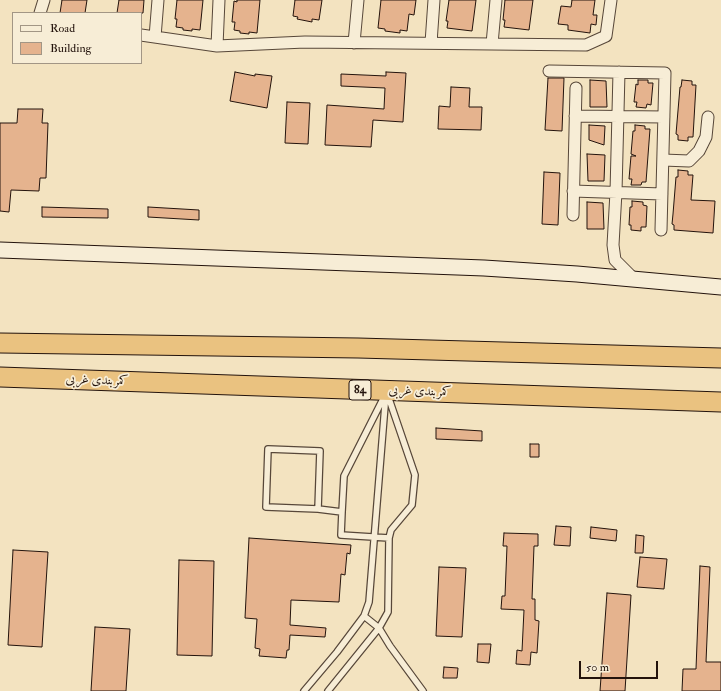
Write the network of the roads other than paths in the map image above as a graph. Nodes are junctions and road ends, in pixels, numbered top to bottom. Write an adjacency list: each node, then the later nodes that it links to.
1 (44, 0): 8 (street)
2 (158, 0): 10 (street)
3 (219, 0): 14 (street)
4 (358, 0): 11 (street)
5 (434, 0): 12 (street)
6 (496, 0): 13 (street)
7 (611, 0): 13 (street)
8 (40, 12)
9 (142, 36): 10 (street)
10 (155, 38): 14 (street)
11 (354, 43): 12 (street); 14 (street)
12 (431, 43): 13 (street)
13 (492, 44)
14 (217, 46)
15 (549, 71): 16 (street)
16 (619, 72): 19 (street); 21 (street)
17 (576, 88): 18 (street)
18 (575, 116): 21 (street); 23 (street)
19 (664, 117): 21 (street); 22 (street)
20 (708, 117): 22 (street)
21 (618, 118): 24 (street)
22 (663, 160): 25 (street)
23 (573, 191): 24 (street); 26 (street)
24 (616, 192): 25 (street); 30 (street)
25 (662, 194): 27 (street)
26 (573, 215)
27 (661, 230)
28 (0, 250): 30 (street)
29 (0, 260): 32 (street)
30 (634, 279): 31 (street)
31 (721, 287)
32 (721, 296)
33 (0, 343): 34 (highway)
34 (721, 358)
35 (0, 378): 36 (highway, کمربندی غربی / 84)
36 (387, 391): 37 (highway, کمربندی غربی / 84); 39 (lane); 40 (lane); 41 (lane)
37 (721, 402)
38 (318, 509): 38 (lane); 39 (lane)
39 (342, 512): 40 (lane)
40 (375, 537): 41 (lane); 42 (lane)
41 (389, 538): 43 (lane)
42 (364, 616): 43 (lane); 44 (lane)
43 (379, 628): 45 (lane); 46 (lane)
44 (304, 691)
45 (328, 691)
46 (423, 691)

